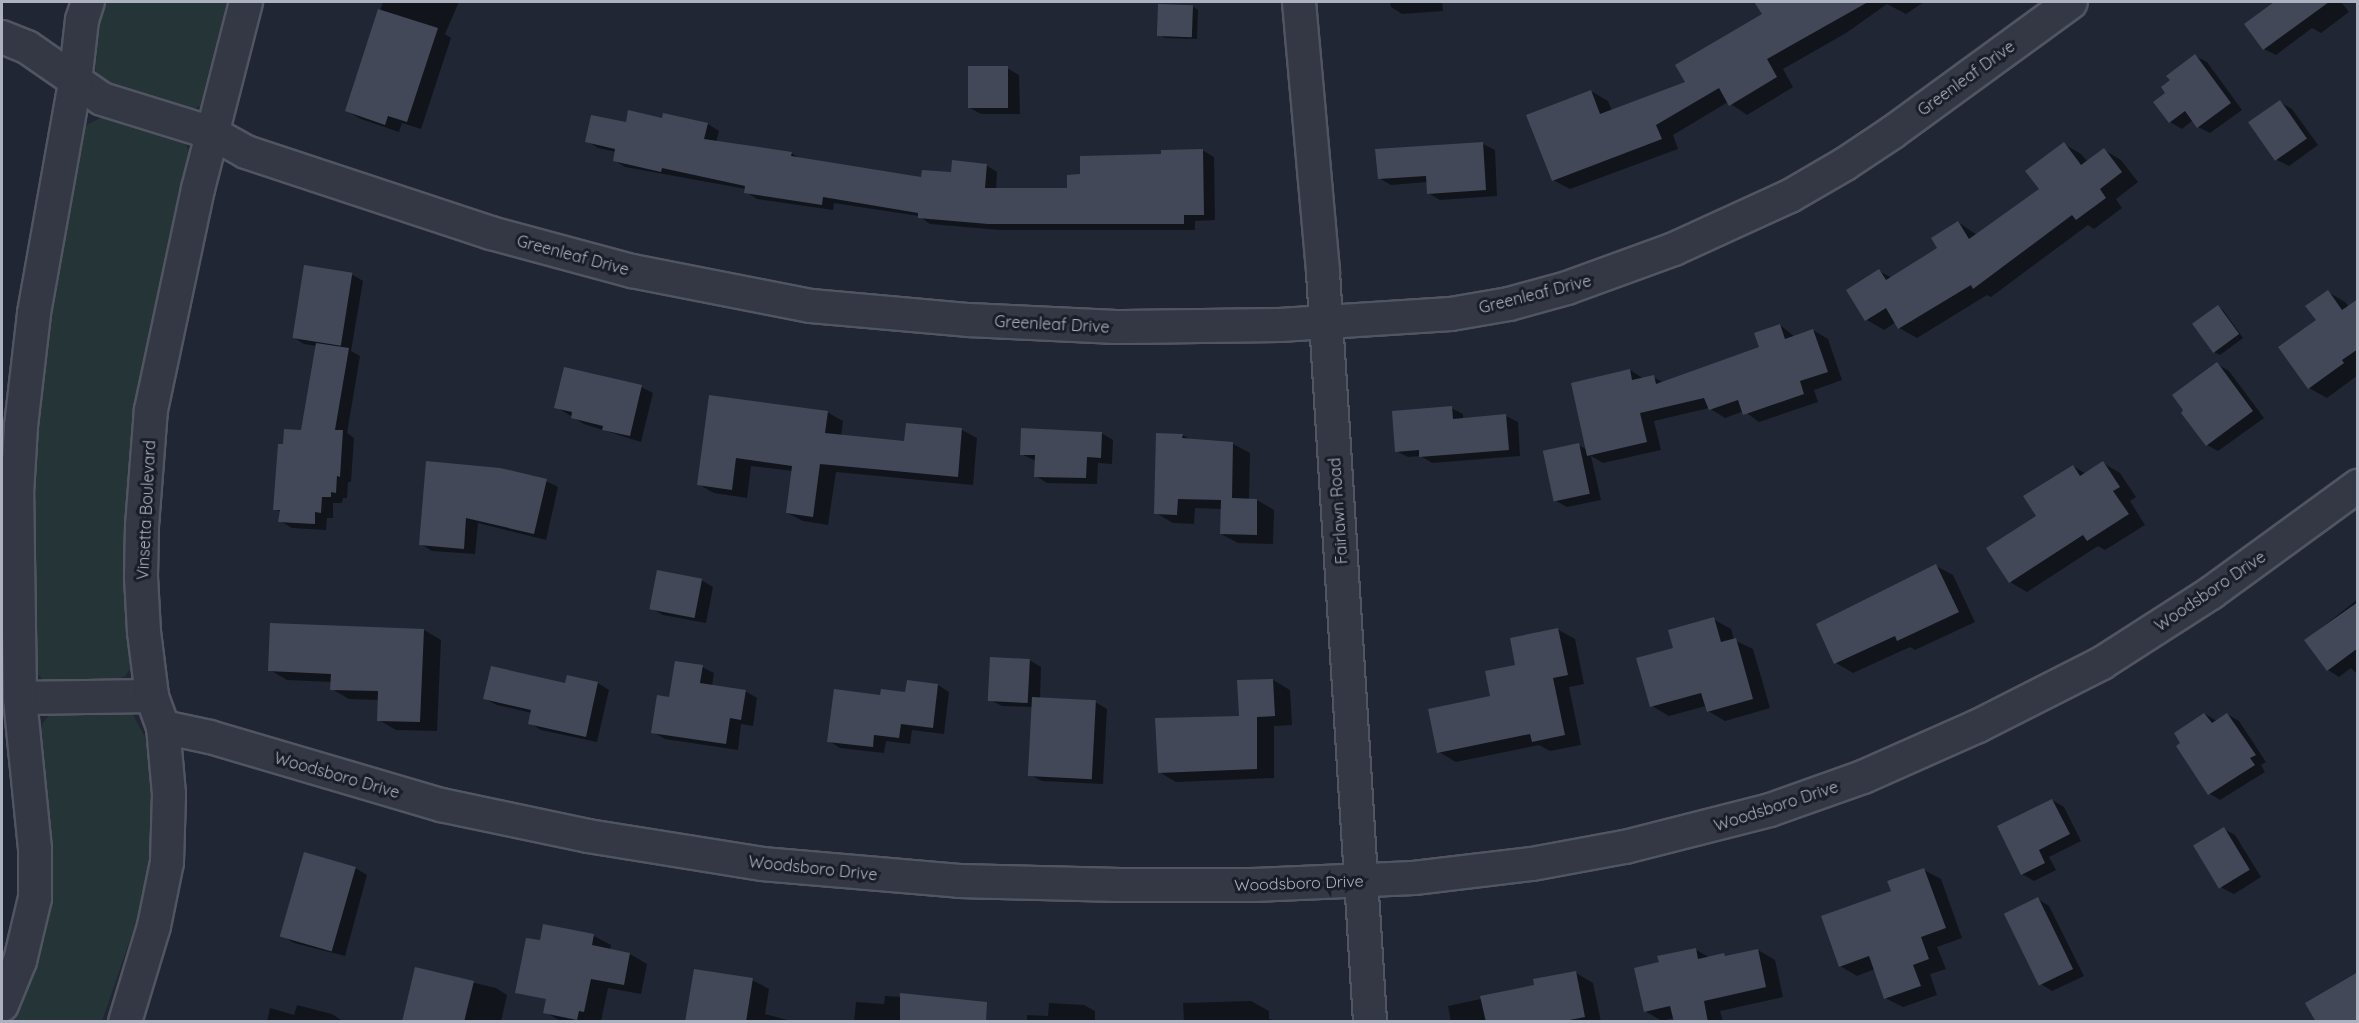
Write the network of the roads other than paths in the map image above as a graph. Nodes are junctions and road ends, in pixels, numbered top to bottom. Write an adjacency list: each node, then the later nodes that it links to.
1 (88, 2): 6 (street)
2 (246, 2): 7 (street, Vinsetta Boulevard)
3 (1299, 2): 8 (street, Fairlawn Road)
4 (2071, 2): 8 (street, Greenleaf Drive)
5 (2, 37): 6 (street, Greenleaf Drive)
6 (75, 82): 7 (street, Greenleaf Drive); 10 (street)
7 (212, 133): 8 (street, Greenleaf Drive); 11 (street, Vinsetta Boulevard)
8 (1325, 323): 14 (street, Fairlawn Road)
9 (2358, 486): 14 (street, Woodsboro Drive)
10 (10, 644): 12 (street)
11 (153, 696): 12 (street); 13 (street, Vinsetta Boulevard)
12 (20, 698): 15 (street)
13 (163, 727): 14 (street, Woodsboro Drive); 16 (street, Vinsetta Boulevard)
14 (1361, 882): 17 (street, Fairlawn Road)
15 (2, 1005)
16 (125, 1022)
17 (1370, 1022)

